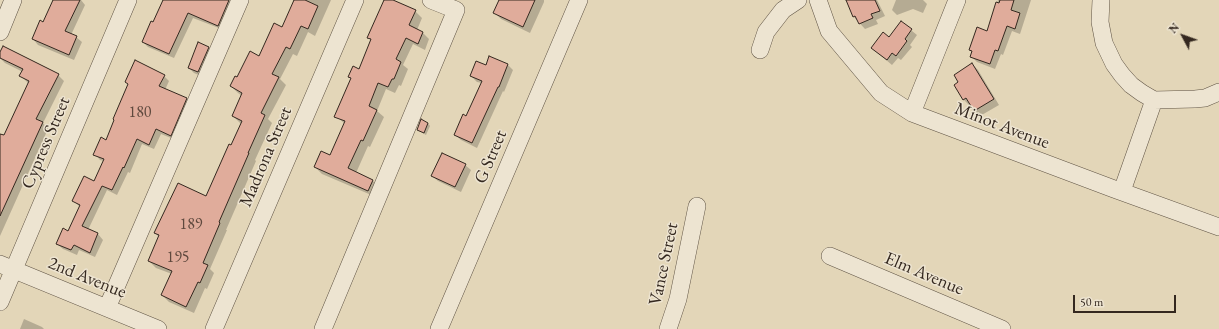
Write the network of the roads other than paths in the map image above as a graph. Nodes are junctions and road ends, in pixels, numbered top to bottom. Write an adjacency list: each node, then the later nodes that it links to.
1 (14, 0): 11 (street)
2 (128, 0): 20 (street, Cypress Street)
3 (240, 0): 22 (street)
4 (354, 0): 24 (street, Madrona Street)
5 (431, 0): 25 (street)
6 (579, 0): 26 (street, G Street)
7 (798, 0): 12 (street)
8 (818, 0): 15 (street, Minot Avenue)
9 (957, 0): 15 (street)
10 (1101, 0): 14 (street)
11 (0, 32)
12 (760, 50)
13 (1219, 92): 14 (street)
14 (1154, 100): 16 (street)
15 (912, 113): 16 (street, Minot Avenue)
16 (1122, 191): 18 (street, Minot Avenue)
17 (697, 206): 27 (street, Vance Street)
18 (1219, 227)
19 (830, 256): 28 (street, Elm Avenue)
20 (7, 267): 21 (street, Cypress Street); 22 (street, 2nd Avenue)
21 (0, 302)
22 (108, 308): 23 (street, 2nd Avenue)
23 (158, 329)
24 (214, 329)
25 (323, 329)
26 (439, 329)
27 (668, 329)
28 (1002, 329)

